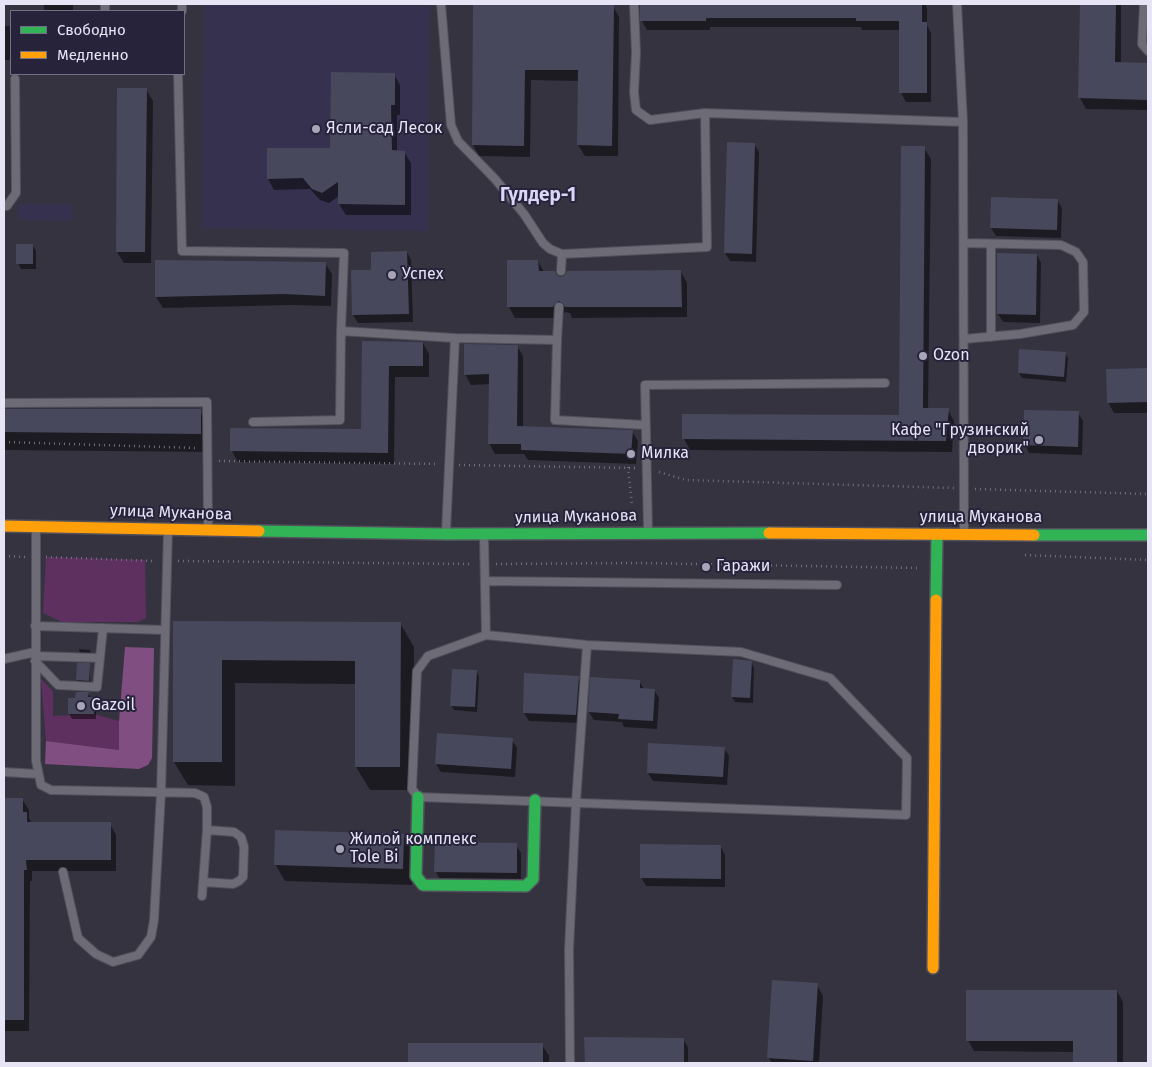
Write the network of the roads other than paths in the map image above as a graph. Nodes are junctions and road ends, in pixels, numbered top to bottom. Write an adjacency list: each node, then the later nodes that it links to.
1 (441, 4): 13 (lane)
2 (634, 4): 8 (lane)
3 (957, 4): 9 (lane)
4 (1144, 4): 5 (lane)
5 (1148, 51)
6 (178, 75): 16 (lane)
7 (15, 79): 10 (lane)
8 (704, 113): 9 (lane); 13 (lane)
9 (963, 122): 11 (lane)
10 (4, 206)
11 (964, 242): 12 (lane); 19 (lane)
12 (991, 244): 17 (lane); 17 (lane)
13 (562, 254): 14 (lane)
14 (561, 271)
15 (559, 307): 20 (lane)
16 (341, 331): 18 (lane); 23 (lane)
17 (991, 337): 19 (lane)
18 (455, 338): 20 (lane); 30 (lane)
19 (964, 339): 33 (lane)
20 (557, 340): 24 (lane)
21 (885, 383): 24 (lane)
22 (4, 403): 28 (lane)
23 (253, 422)
24 (645, 425): 29 (lane)
25 (4, 526): 26 (main road, улица Муканова)
26 (36, 526): 27 (main road, улица Муканова); 37 (lane)
27 (168, 528): 28 (main road, улица Муканова); 39 (lane)
28 (208, 531): 30 (main road, улица Муканова)
29 (648, 533): 31 (main road, улица Муканова); 32 (main road, улица Муканова)
30 (446, 534): 31 (main road, улица Муканова)
31 (484, 534): 35 (lane)
32 (936, 534): 33 (main road, улица Муканова); 55 (main road)
33 (964, 534): 34 (main road, улица Муканова)
34 (1148, 535)
35 (485, 581): 36 (lane); 40 (lane)
36 (837, 586)
37 (35, 626): 38 (lane); 42 (lane)
38 (103, 628): 39 (lane); 43 (lane)
39 (165, 630): 47 (lane)
40 (486, 635): 41 (lane); 48 (lane)
41 (587, 645): 50 (lane); 50 (lane)
42 (35, 656): 43 (lane); 43 (lane); 44 (lane); 46 (lane)
43 (100, 658)
44 (4, 659)
45 (4, 772): 46 (lane)
46 (38, 774): 47 (lane)
47 (161, 793): 51 (lane); 52 (lane)
48 (418, 797): 49 (lane); 49 (main road)
49 (535, 800): 50 (lane)
50 (576, 802): 56 (lane)
51 (207, 830): 53 (lane); 53 (lane)
52 (63, 872)
53 (203, 882): 54 (lane)
54 (202, 896)
55 (932, 968)
56 (570, 1063)

